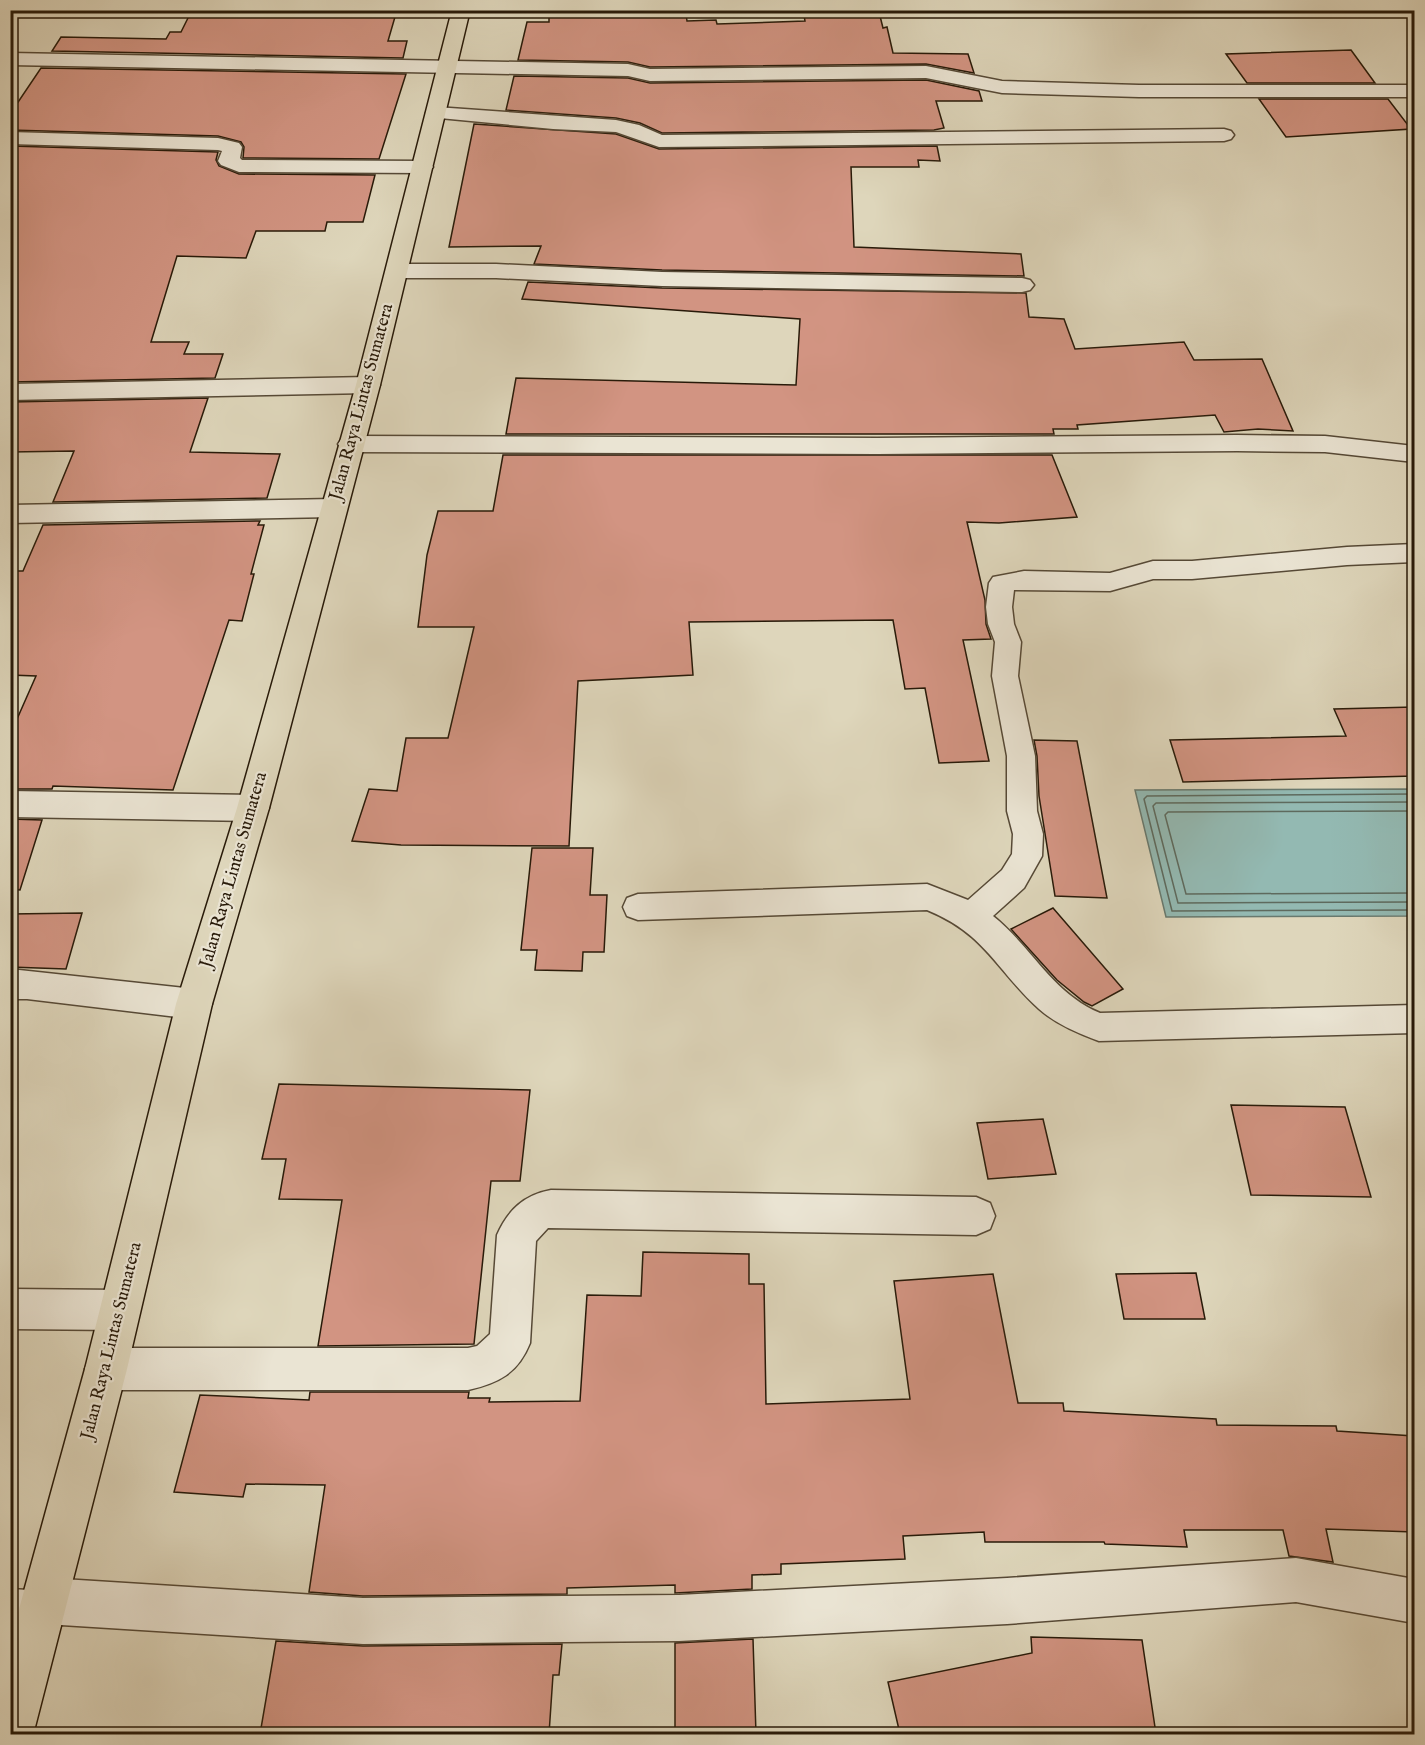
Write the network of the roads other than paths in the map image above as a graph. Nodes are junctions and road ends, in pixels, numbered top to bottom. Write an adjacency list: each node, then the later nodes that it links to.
1 (461, 10): 3 (highway, Jalan Raya Lintas Sumatera)
2 (10, 59): 3 (street)
3 (448, 67): 4 (street); 5 (highway, Jalan Raya Lintas Sumatera)
4 (1414, 91)
5 (436, 112): 6 (street); 8 (highway, Jalan Raya Lintas Sumatera)
6 (1224, 135)
7 (10, 138): 8 (street)
8 (422, 167): 9 (highway, Jalan Raya Lintas Sumatera)
9 (397, 271): 10 (street); 11 (highway, Jalan Raya Lintas Sumatera)
10 (1022, 285)
11 (368, 385): 12 (street); 13 (highway, Jalan Raya Lintas Sumatera)
12 (10, 392)
13 (351, 444): 14 (street); 15 (highway, Jalan Raya Lintas Sumatera)
14 (1414, 454)
15 (333, 508): 16 (street); 19 (highway, Jalan Raya Lintas Sumatera)
16 (10, 514)
17 (1414, 553): 21 (lane)
18 (10, 804): 19 (street)
19 (253, 808): 23 (highway, Jalan Raya Lintas Sumatera)
20 (638, 907): 21 (lane)
21 (970, 916): 24 (lane)
22 (10, 984): 23 (street)
23 (194, 1004): 27 (highway, Jalan Raya Lintas Sumatera)
24 (1414, 1019)
25 (976, 1216): 28 (street)
26 (10, 1309): 27 (street)
27 (120, 1310): 28 (highway, Jalan Raya Lintas Sumatera)
28 (106, 1369): 30 (highway, Jalan Raya Lintas Sumatera)
29 (1414, 1601): 30 (street)
30 (33, 1609): 31 (highway, Jalan Raya Lintas Sumatera)
31 (10, 1731)

